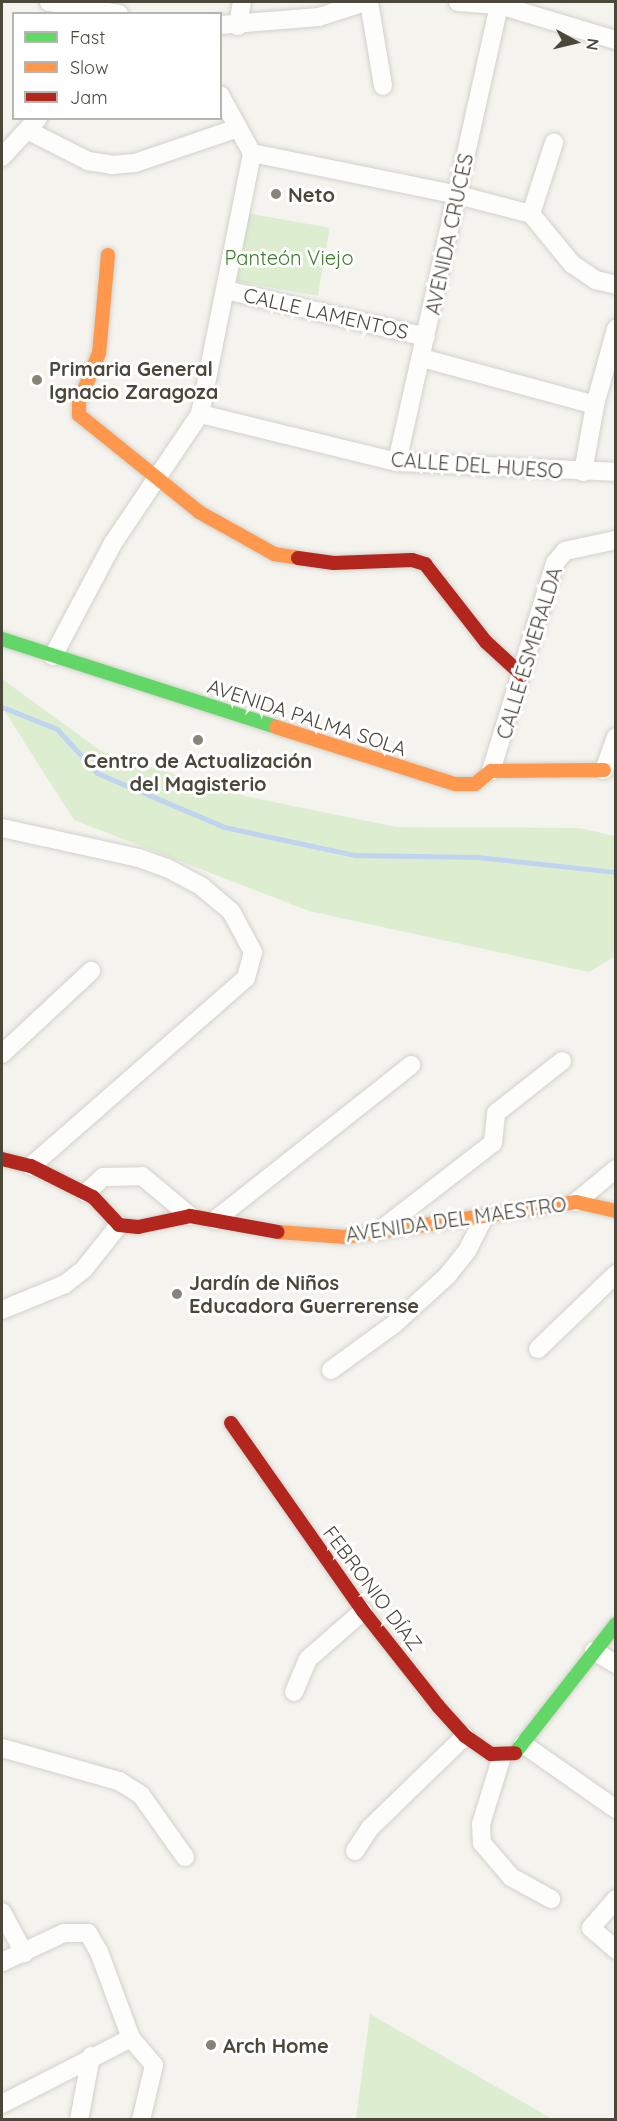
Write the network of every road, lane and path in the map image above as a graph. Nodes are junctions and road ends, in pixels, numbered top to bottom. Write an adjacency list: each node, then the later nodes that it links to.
1 (49, 2): 6 (street)
2 (242, 2): 8 (street)
3 (367, 2): 8 (street); 10 (street)
4 (458, 2): 5 (street)
5 (499, 5): 9 (street); 17 (street, AVENIDA CRUCES)
6 (77, 7): 7 (street)
7 (107, 12)
8 (229, 26)
9 (615, 40)
10 (382, 86)
11 (222, 99): 13 (street)
12 (32, 124): 13 (street); 15 (street)
13 (238, 128): 16 (street)
14 (554, 142): 18 (street)
15 (3, 152)
16 (252, 153): 17 (street); 21 (street)
17 (458, 195): 18 (street); 23 (street, AVENIDA CRUCES)
18 (531, 214): 20 (street)
19 (108, 255): 30 (street)
20 (615, 285)
21 (226, 290): 23 (street, CALLE LAMENTOS); 26 (street)
22 (615, 329): 25 (street)
23 (426, 337): 24 (street, AVENIDA CRUCES)
24 (422, 358): 25 (street, CALLE LAMENTOS); 27 (street, AVENIDA CRUCES)
25 (595, 405): 28 (street)
26 (200, 414): 27 (street, CALLE DEL HUESO); 30 (street)
27 (397, 462): 28 (street, CALLE DEL HUESO)
28 (583, 472): 29 (street, CALLE DEL HUESO)
29 (615, 472)
30 (156, 480): 33 (street); 34 (street)
31 (615, 540): 34 (street, CALLE ESMERALDA)
32 (2, 639): 33 (street, AVENIDA PALMA SOLA)
33 (53, 656): 37 (street, AVENIDA PALMA SOLA)
34 (522, 675): 37 (street, CALLE ESMERALDA)
35 (615, 737): 36 (street)
36 (604, 770): 37 (street, AVENIDA PALMA SOLA)
37 (491, 771)
38 (2, 828): 44 (street)
39 (91, 971): 40 (street)
40 (2, 1054)
41 (562, 1061): 53 (street)
42 (411, 1065): 51 (street)
43 (2, 1159): 44 (street)
44 (32, 1166): 46 (street)
45 (615, 1168): 47 (street)
46 (86, 1193): 49 (street); 52 (street)
47 (576, 1202): 48 (street, AVENIDA DEL MAESTRO); 50 (street, AVENIDA DEL MAESTRO)
48 (615, 1211)
49 (190, 1216): 51 (street, AVENIDA DEL MAESTRO); 52 (street, AVENIDA DEL MAESTRO)
50 (484, 1218): 53 (street, AVENIDA DEL MAESTRO); 57 (street)
51 (215, 1220): 53 (street, AVENIDA DEL MAESTRO)
52 (119, 1225): 55 (street)
53 (377, 1233)
54 (615, 1274): 56 (street)
55 (2, 1312)
56 (538, 1349)
57 (331, 1370)
58 (231, 1423): 59 (street, FEBRONIO DÍAZ)
59 (363, 1611): 63 (street); 64 (street, FEBRONIO DÍAZ)
60 (615, 1624): 61 (street)
61 (594, 1651): 62 (street); 65 (street)
62 (615, 1664)
63 (294, 1692)
64 (465, 1736): 67 (street, FEBRONIO DÍAZ); 69 (street)
65 (523, 1744): 67 (street); 68 (street)
66 (2, 1748): 70 (street)
67 (502, 1756): 71 (street)
68 (615, 1809)
69 (355, 1851)
70 (185, 1857)
71 (551, 1899)
72 (615, 1899): 74 (street)
73 (2, 1912): 75 (street)
74 (615, 1950)
75 (24, 1953): 76 (street); 77 (street)
76 (2, 1962)
77 (131, 2038): 78 (street); 81 (street)
78 (92, 2056): 79 (street); 80 (street)
79 (2, 2104)
80 (79, 2120)
81 (141, 2120)

